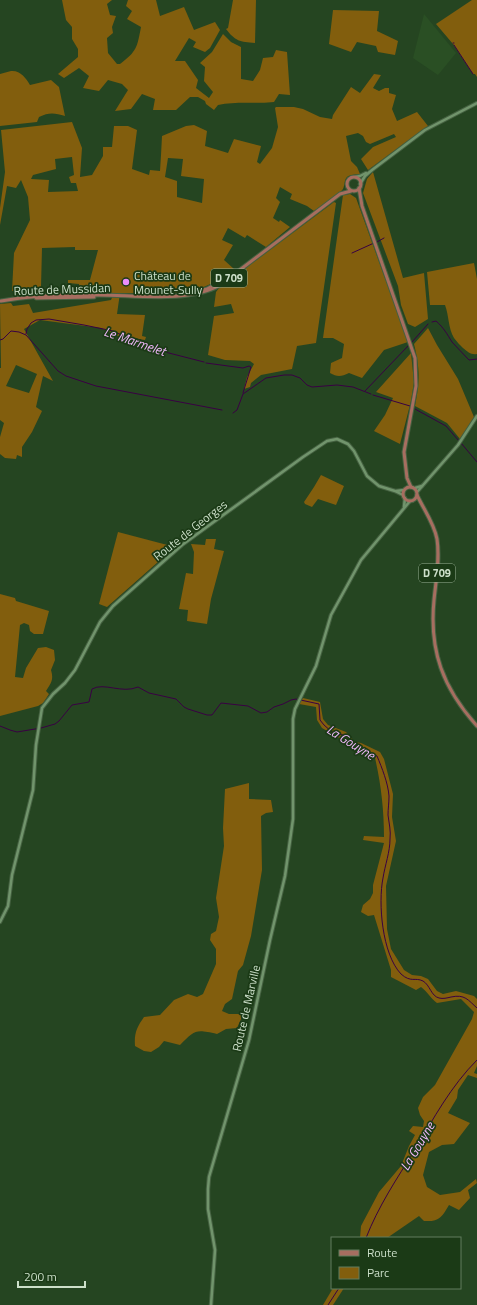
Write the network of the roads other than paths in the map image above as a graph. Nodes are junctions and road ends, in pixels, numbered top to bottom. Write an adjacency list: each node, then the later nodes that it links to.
1 (477, 103): 2 (street)
2 (372, 170): 3 (street); 4 (street)
3 (355, 177): 4 (main road); 5 (main road)
4 (360, 184): 6 (main road)
5 (347, 185): 7 (main road); 8 (main road, Route de Mussidan / D 709)
6 (359, 188): 7 (main road); 9 (main road)
7 (352, 191): 8 (main road, Route de Mussidan / D 709); 9 (main road)
8 (340, 194): 10 (main road, Route de Mussidan / D 709)
9 (362, 206): 12 (main road)
10 (1, 301)
11 (477, 416): 13 (street)
12 (407, 478): 14 (main road); 15 (main road)
13 (422, 486): 14 (street); 17 (street)
14 (413, 488): 15 (main road); 17 (main road)
15 (405, 489): 16 (street, Route de Georges); 18 (main road)
16 (395, 491): 18 (street, Route de Georges); 23 (street, Route de Georges)
17 (417, 494): 19 (main road); 20 (main road, D 709)
18 (404, 497): 19 (main road); 21 (street)
19 (411, 500): 20 (main road, D 709); 21 (street)
20 (421, 505): 22 (main road, D 709)
21 (404, 508): 24 (street, Route de Marville)
22 (477, 726)
23 (0, 922)
24 (211, 1305)

